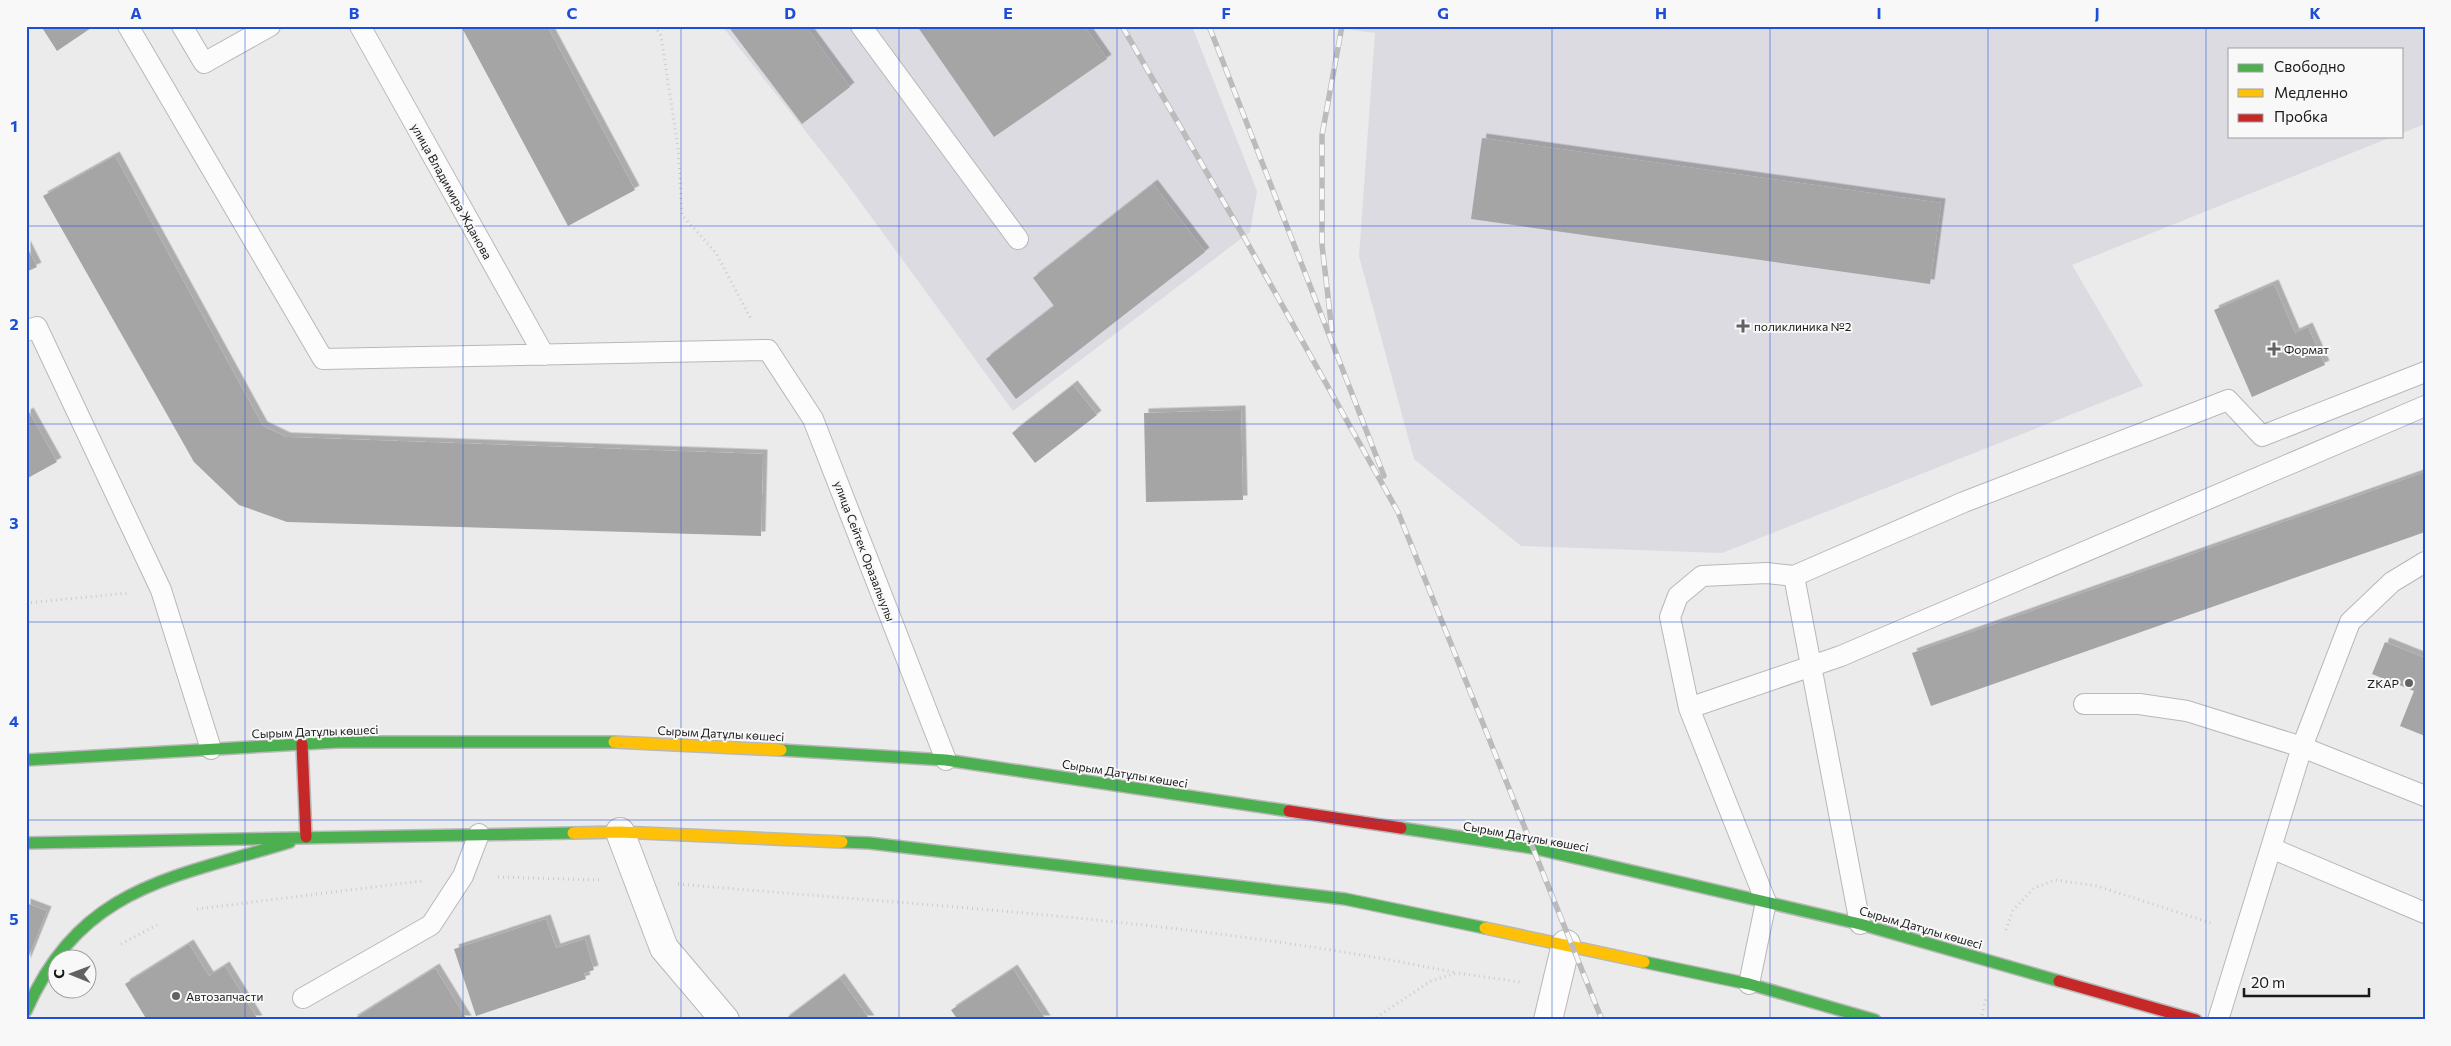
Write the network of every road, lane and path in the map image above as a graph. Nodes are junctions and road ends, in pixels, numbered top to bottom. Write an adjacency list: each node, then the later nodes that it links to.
1 (128, 26): 10 (lane)
2 (182, 26): 3 (lane)
3 (270, 26)
4 (360, 26): 10 (lane, улица Владимира Жданова)
5 (655, 26): 9 (path)
6 (861, 26): 7 (lane)
7 (1018, 239)
8 (26, 331): 15 (lane)
9 (768, 350): 10 (lane); 24 (lane, улица Сейтек Оразалыулы)
10 (544, 355)
11 (2425, 372): 14 (lane)
12 (2425, 406): 17 (lane)
13 (2425, 562): 21 (lane)
14 (1794, 576): 17 (lane); 19 (lane)
15 (161, 590): 16 (path); 22 (lane)
16 (26, 603)
17 (1813, 666): 19 (lane); 37 (lane)
18 (2084, 704): 21 (lane)
19 (1689, 708): 33 (lane)
20 (302, 744): 22 (main road, Сырым Датұлы көшесі); 24 (main road, Сырым Датұлы көшесі); 28 (main road)
21 (2302, 747): 25 (lane); 30 (lane)
22 (211, 749): 23 (main road, Сырым Датұлы көшесі)
23 (26, 760)
24 (946, 760): 33 (main road, Сырым Датұлы көшесі)
25 (2425, 796)
26 (620, 832): 27 (main road); 32 (street); 39 (main road)
27 (479, 834): 28 (main road); 31 (lane)
28 (306, 837): 29 (main road); 45 (main road)
29 (26, 843)
30 (2271, 848): 35 (lane); 38 (lane)
31 (463, 876): 32 (path); 34 (path); 44 (lane)
32 (638, 881): 42 (path); 46 (street)
33 (1766, 902): 37 (main road, Сырым Датұлы көшесі); 43 (lane)
34 (192, 910)
35 (2425, 912)
36 (165, 920): 40 (path)
37 (1860, 924): 41 (main road, Сырым Датұлы көшесі)
38 (2246, 934): 41 (path); 50 (lane)
39 (1566, 944): 43 (main road); 47 (street)
40 (113, 948)
41 (1995, 962): 49 (main road, Сырым Датұлы көшесі)
42 (1457, 973)
43 (1749, 984): 48 (main road)
44 (303, 998)
45 (26, 1011)
46 (725, 1020)
47 (1548, 1020)
48 (1875, 1020)
49 (2196, 1020)
50 (2218, 1020)

